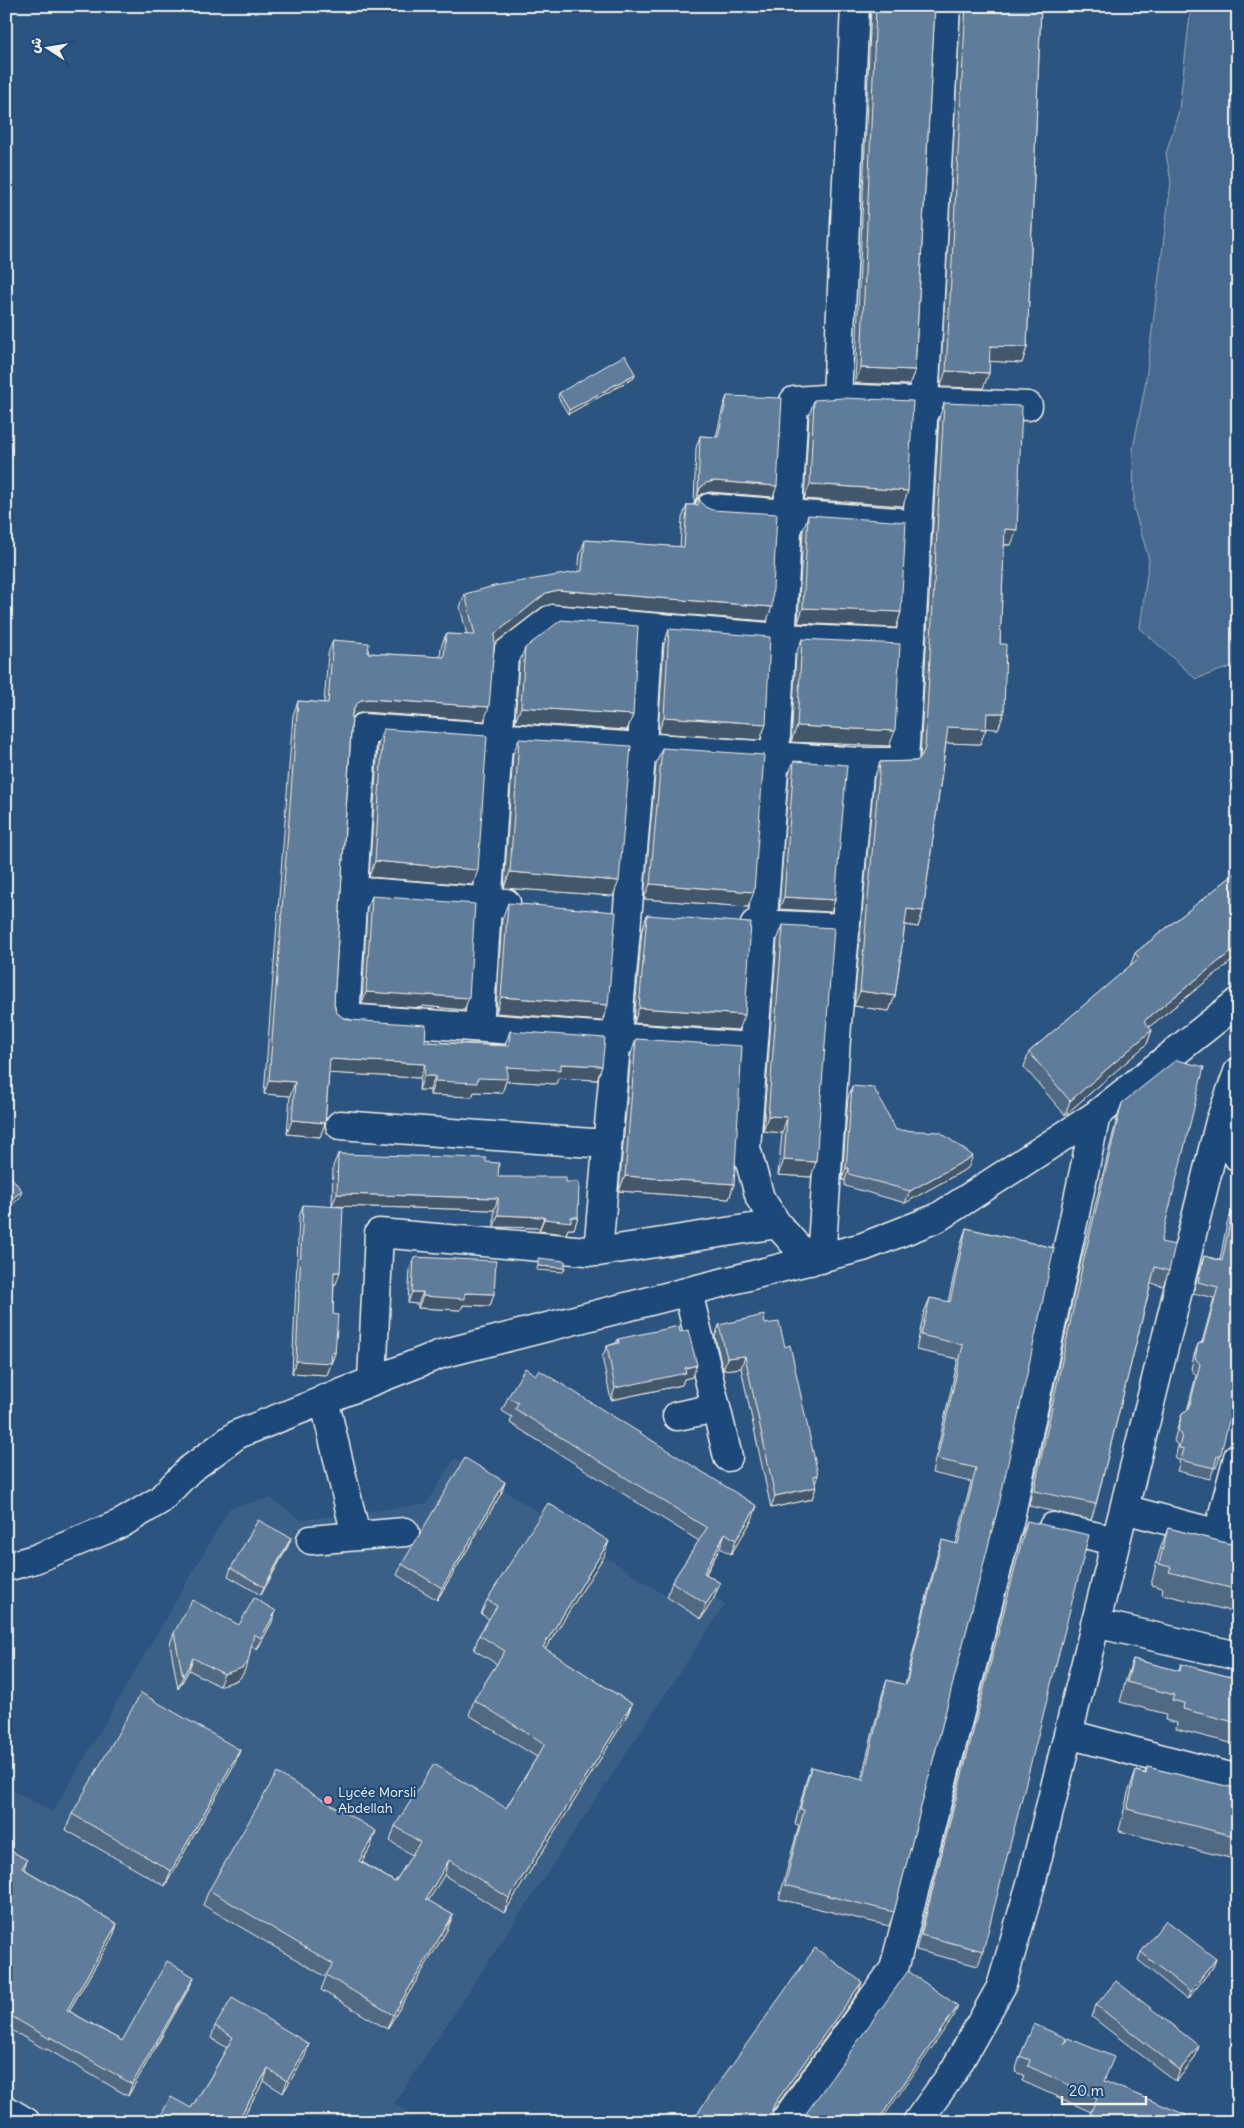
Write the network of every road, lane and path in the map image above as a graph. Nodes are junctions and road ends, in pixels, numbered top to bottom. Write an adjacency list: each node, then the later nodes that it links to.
1 (855, 6): 3 (street)
2 (946, 6): 4 (street)
3 (837, 398): 4 (street); 7 (street)
4 (924, 402): 5 (street); 8 (street)
5 (1028, 406)
6 (709, 508): 7 (street)
7 (787, 513): 8 (street); 10 (street)
8 (917, 524): 11 (street)
9 (649, 627): 10 (street); 12 (street); 13 (street)
10 (781, 638): 11 (street); 14 (street)
11 (911, 644): 15 (street)
12 (499, 737): 13 (street); 16 (street); 17 (street)
13 (642, 746): 14 (street); 20 (street)
14 (775, 756): 15 (street); 23 (street)
15 (860, 762): 24 (street)
16 (353, 891): 17 (street); 26 (street)
17 (488, 902): 18 (street); 26 (street)
18 (535, 906)
19 (600, 911): 20 (street)
20 (628, 914): 21 (street); 27 (street)
21 (657, 916)
22 (734, 922): 23 (street)
23 (762, 924): 24 (street); 28 (street)
24 (846, 928): 37 (street)
25 (1238, 1002): 30 (street)
26 (479, 1027): 27 (street)
27 (617, 1037): 28 (street); 33 (street)
28 (752, 1047): 35 (street)
29 (1237, 1079): 31 (street)
30 (1096, 1115): 37 (street); 46 (street)
31 (1220, 1121): 34 (street); 45 (street)
32 (340, 1125): 33 (street)
33 (606, 1144): 36 (street)
34 (1238, 1157)
35 (777, 1224): 36 (street); 37 (street)
36 (598, 1252): 39 (street)
37 (816, 1260): 38 (street)
38 (688, 1292): 39 (street); 41 (street)
39 (372, 1380): 40 (street)
40 (324, 1399): 48 (street); 52 (street)
41 (716, 1408): 42 (street); 43 (street)
42 (677, 1416)
43 (728, 1457)
44 (1238, 1457): 49 (street)
45 (1124, 1509): 49 (street); 51 (street)
46 (1010, 1518): 51 (street); 59 (street)
47 (404, 1532): 48 (street)
48 (356, 1536): 50 (street)
49 (1228, 1536)
50 (311, 1540)
51 (1116, 1540): 53 (street)
52 (6, 1567)
53 (1096, 1623): 54 (street); 55 (street)
54 (1238, 1656)
55 (1068, 1734): 56 (street); 60 (street)
56 (1238, 1779)
57 (6, 2110): 58 (street)
58 (26, 2122)
59 (784, 2122)
60 (917, 2122)

